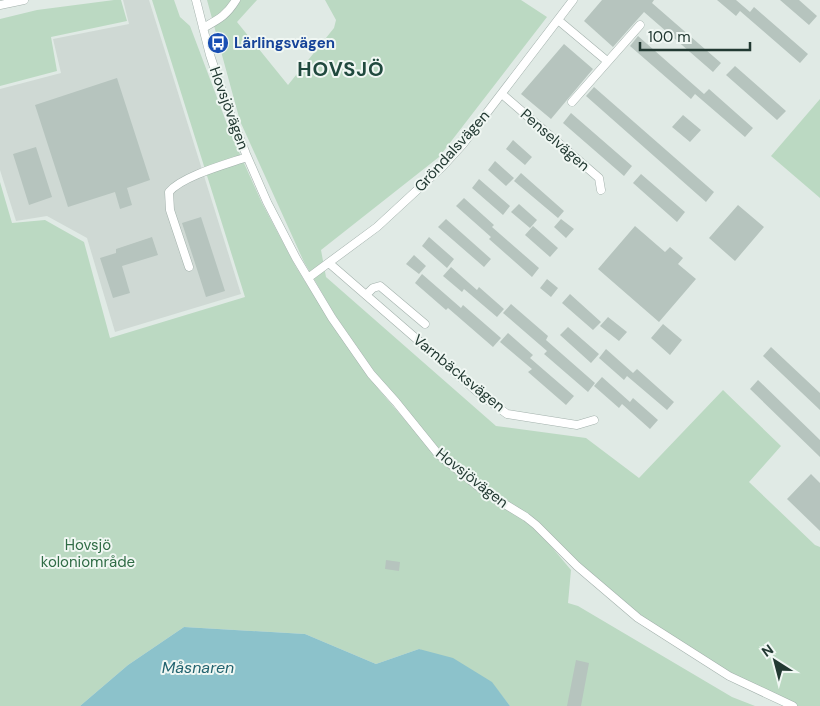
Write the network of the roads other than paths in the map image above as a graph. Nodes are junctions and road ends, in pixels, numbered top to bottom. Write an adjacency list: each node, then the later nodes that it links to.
1 (24, 0): 5 (street)
2 (196, 0): 8 (street, Hovsjövägen)
3 (236, 0): 8 (street)
4 (573, 0): 6 (street, Gröndalsvägen)
5 (0, 5)
6 (558, 20): 9 (street); 10 (street, Gröndalsvägen)
7 (640, 25): 9 (street)
8 (203, 28): 12 (street, Hovsjövägen)
9 (607, 61): 11 (street)
10 (502, 94): 13 (street, Penselvägen); 14 (street, Gröndalsvägen)
11 (572, 102)
12 (247, 157): 15 (street, Hovsjövägen); 16 (street, Hovsjövägen)
13 (601, 190)
14 (329, 263): 16 (street, Gröndalsvägen); 17 (street, Varnbäcksvägen)
15 (189, 267)
16 (308, 278): 20 (street, Hovsjövägen)
17 (366, 295): 18 (street, Varnbäcksvägen); 19 (street, Varnbäcksvägen)
18 (425, 324)
19 (594, 420)
20 (793, 706)

